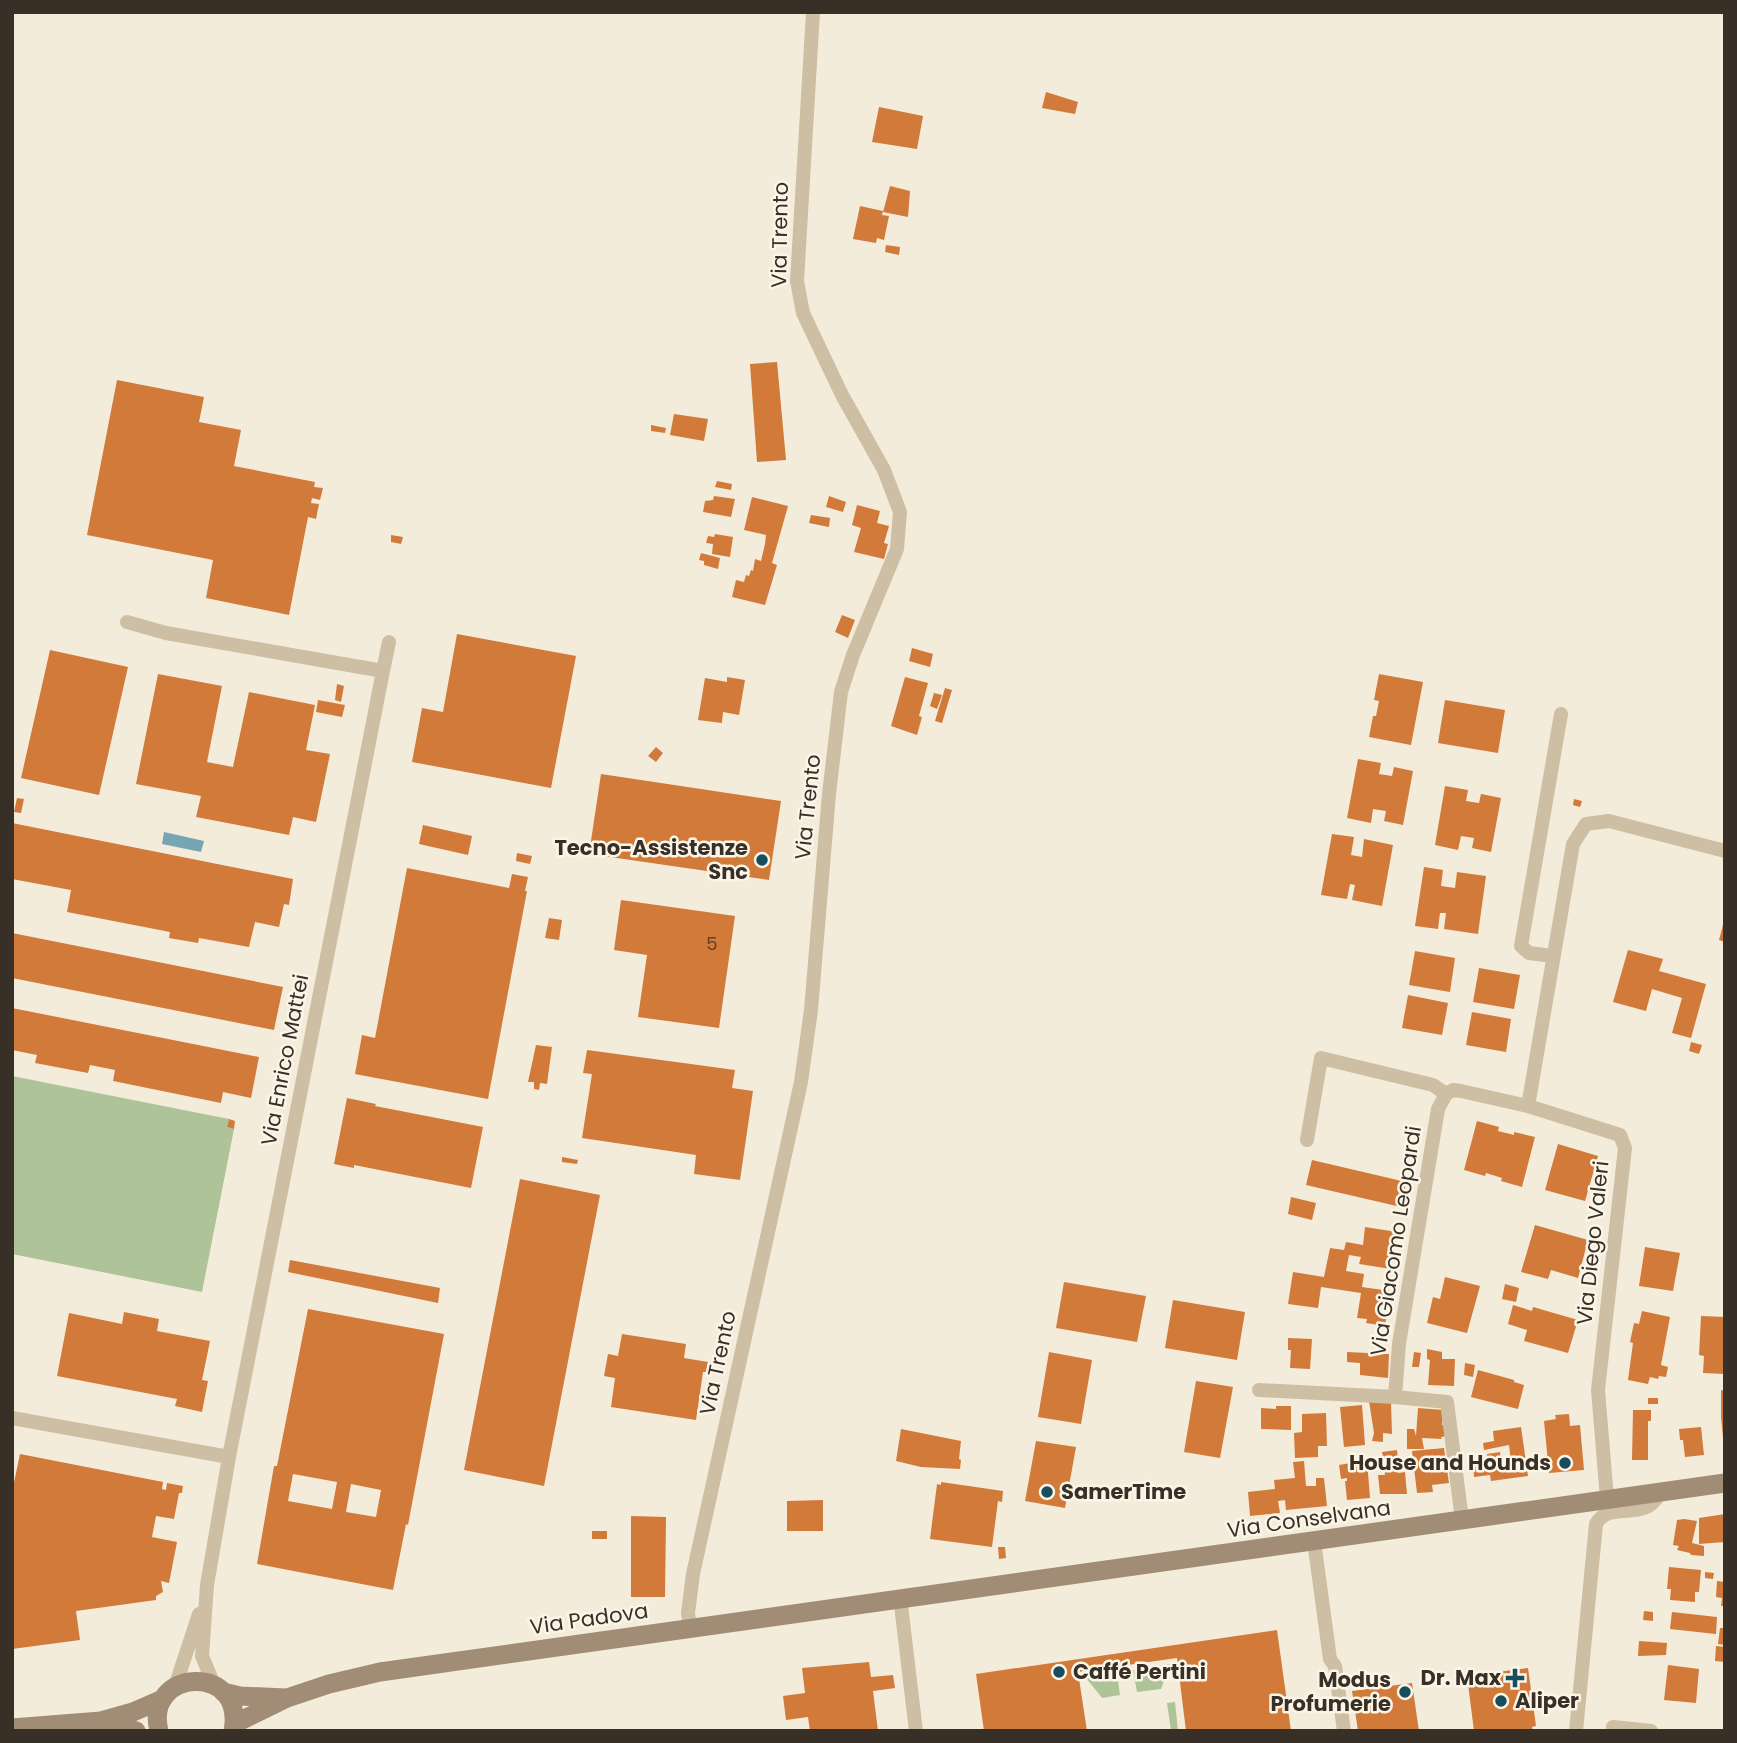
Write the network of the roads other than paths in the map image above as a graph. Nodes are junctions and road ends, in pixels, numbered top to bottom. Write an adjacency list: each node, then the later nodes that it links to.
1 (813, 12): 22 (street, Via Trento)
2 (127, 622): 4 (street)
3 (389, 642): 4 (street, Via Enrico Mattei)
4 (383, 671): 14 (street, Via Enrico Mattei)
5 (1561, 714): 7 (street)
6 (1725, 851): 7 (street)
7 (1553, 957): 9 (street)
8 (1446, 1094): 9 (street, Via Diego Valeri); 10 (street, Via Diego Valeri); 12 (street, Via Giacomo Leopardi)
9 (1528, 1106): 17 (street, Via Diego Valeri)
10 (1307, 1140)
11 (1259, 1390): 12 (street)
12 (1395, 1397): 18 (street)
13 (12, 1418): 14 (street)
14 (229, 1457): 20 (street, Via Enrico Mattei)
15 (1725, 1483): 16 (main road, Via Conselvana)
16 (1662, 1492): 17 (main road, Via Conselvana); 34 (street)
17 (1607, 1499): 18 (main road, Via Conselvana)
18 (1462, 1520): 19 (main road, Via Conselvana)
19 (1314, 1541): 21 (main road, Via Conselvana); 33 (street)
20 (207, 1585): 23 (street, Via Enrico Mattei); 24 (street, Via Enrico Mattei)
21 (900, 1597): 22 (main road, Via Padova); 32 (street)
22 (690, 1628): 25 (main road, Via Padova)
23 (219, 1689): 24 (main road, Via Padova); 25 (main road, Via Padova); 29 (main road)
24 (169, 1693): 26 (main road); 31 (main road)
25 (287, 1698): 29 (main road, Via Padova)
26 (101, 1721): 28 (main road); 30 (main road)
27 (1614, 1727): 35 (street)
28 (12, 1728)
29 (234, 1728)
30 (136, 1731)
31 (159, 1731)
32 (916, 1731)
33 (1344, 1731)
34 (1576, 1731)
35 (1651, 1731)

